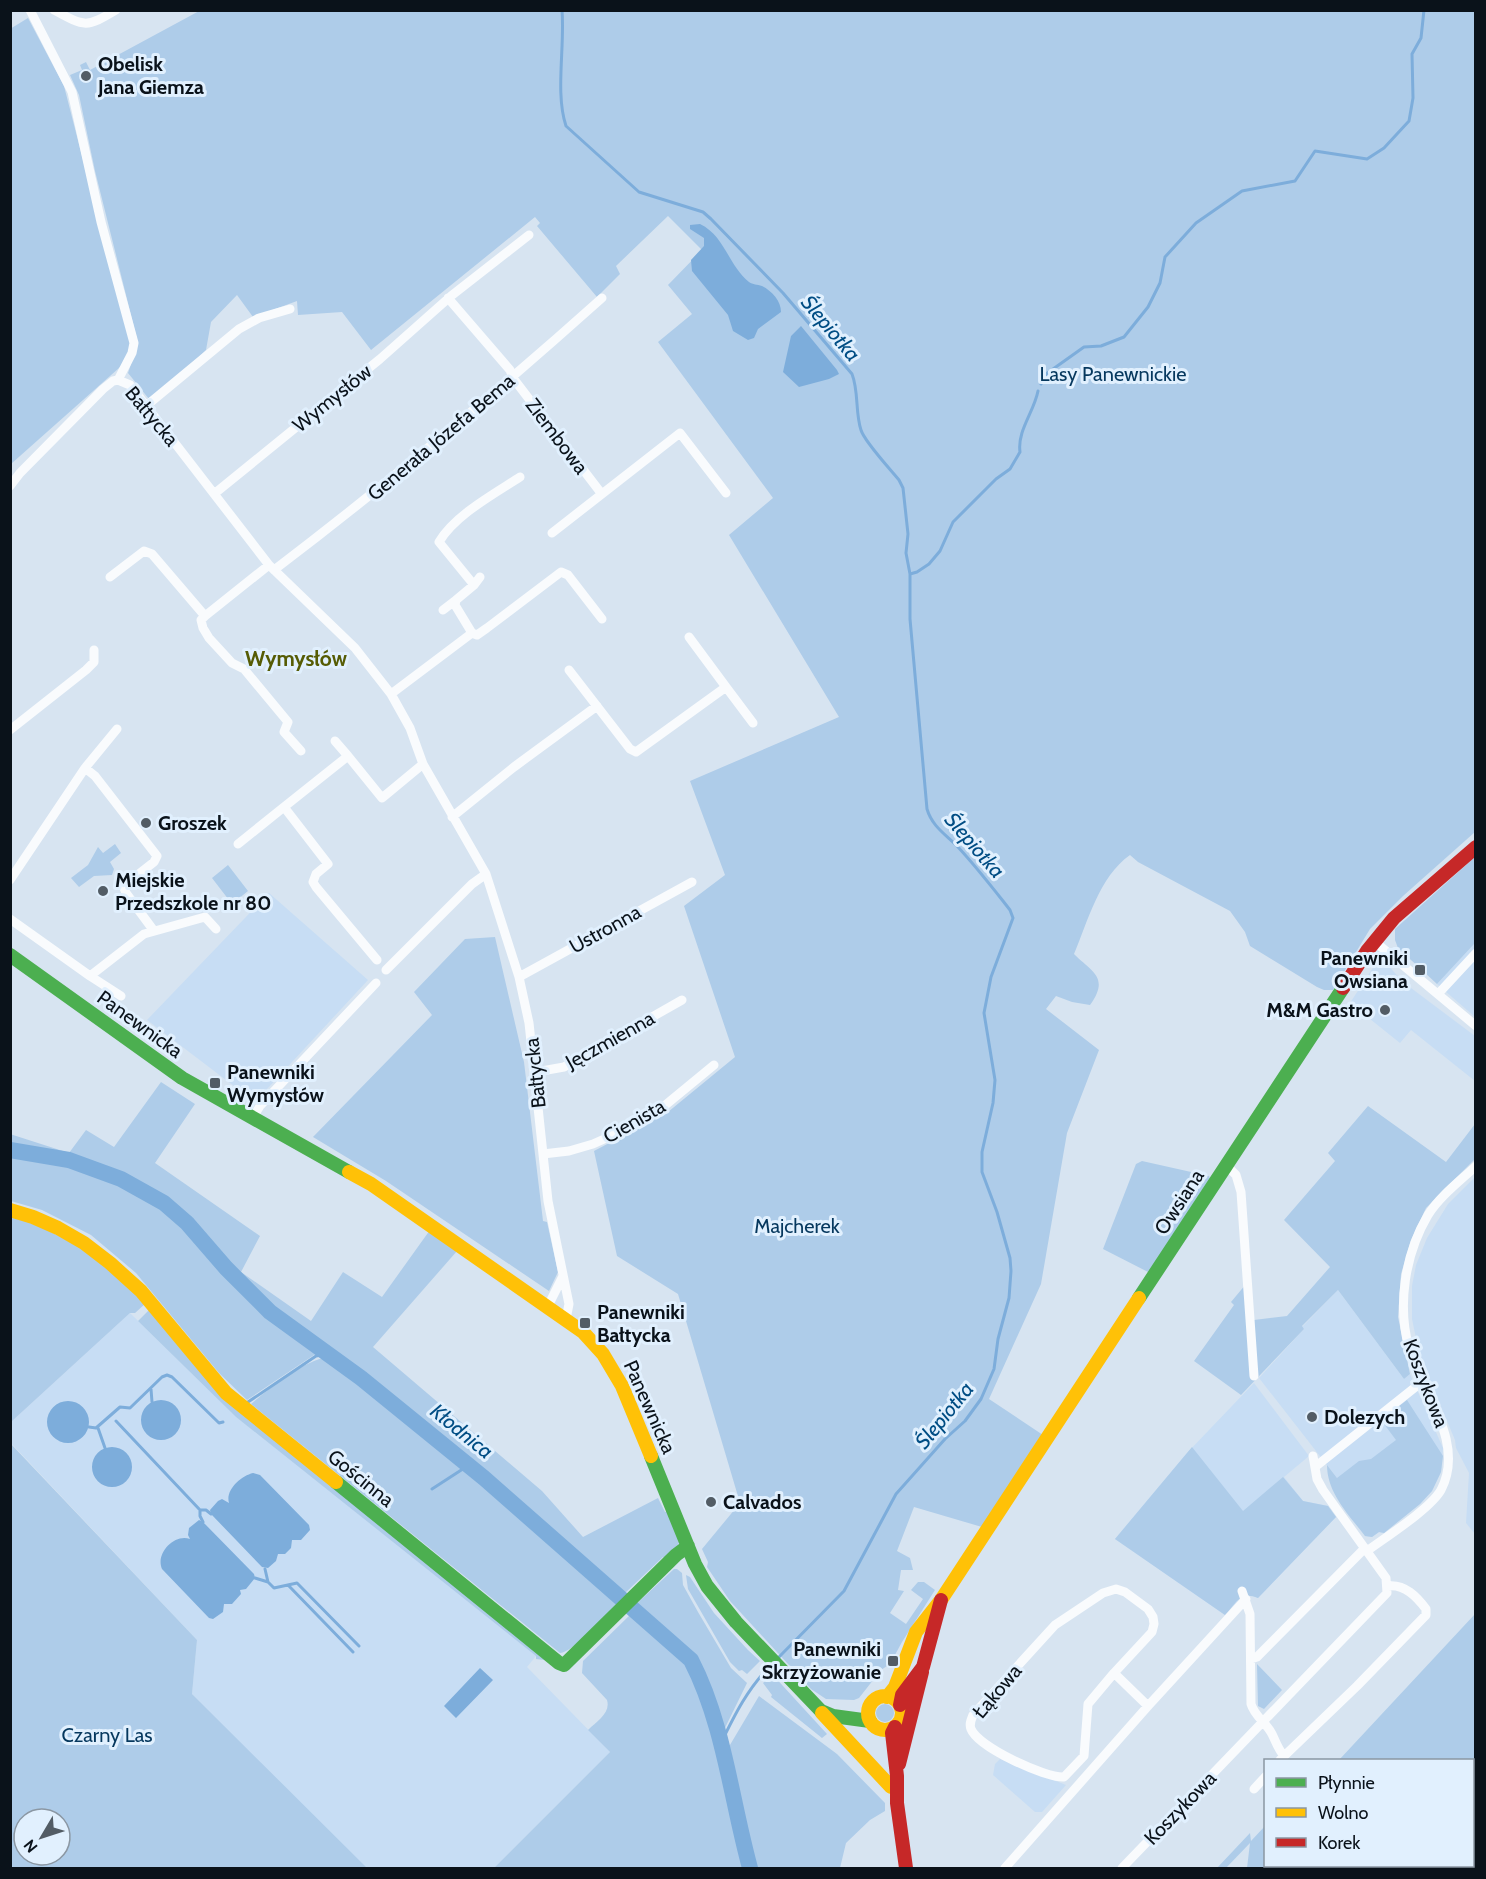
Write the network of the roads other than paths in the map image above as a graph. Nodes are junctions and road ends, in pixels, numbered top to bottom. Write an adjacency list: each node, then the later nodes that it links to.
1 (116, 10): 3 (street)
2 (33, 11): 9 (street, Bałtycka)
3 (58, 12)
4 (529, 235): 5 (street, Wymysłów)
5 (448, 298): 8 (street); 15 (street, Wymysłów)
6 (602, 298): 8 (street, Generała Józefa Bema)
7 (290, 309): 10 (street)
8 (513, 378): 13 (street, Ziembowa); 17 (street, Generała Józefa Bema)
9 (118, 380): 10 (street, Bałtycka); 12 (street)
10 (146, 406): 15 (street, Bałtycka)
11 (520, 477): 20 (street)
12 (10, 486)
13 (601, 493): 14 (street, Ziembowa); 16 (street, Ziembowa)
14 (726, 493)
15 (214, 494): 17 (street, Bałtycka)
16 (552, 533)
17 (272, 568): 23 (street, Generała Józefa Bema); 30 (street, Bałtycka)
18 (110, 577): 23 (street)
19 (480, 577): 20 (street)
20 (474, 585): 21 (street)
21 (456, 600): 22 (street); 25 (street)
22 (443, 610)
23 (205, 616): 36 (street)
24 (602, 619): 25 (street)
25 (472, 633): 30 (street)
26 (689, 637): 29 (street)
27 (94, 650): 34 (street)
28 (569, 670): 31 (street)
29 (726, 687): 31 (street); 32 (street)
30 (391, 694): 38 (street, Bałtycka)
31 (597, 706): 41 (street)
32 (753, 723)
33 (117, 729): 39 (street)
34 (10, 730)
35 (335, 741): 37 (street)
36 (301, 751)
37 (348, 756): 38 (street); 40 (street)
38 (423, 765): 41 (street, Bałtycka)
39 (85, 768): 45 (street); 49 (street)
40 (284, 807): 42 (street); 53 (street)
41 (452, 816): 44 (street, Bałtycka)
42 (238, 844)
43 (1476, 848): 50 (street, Owsiana)
44 (486, 874): 54 (street); 56 (street, Bałtycka)
45 (10, 880)
46 (692, 882): 56 (street, Ustronna)
47 (10, 919): 55 (street, Panewnicka)
48 (216, 929): 49 (street, Panewnicka)
49 (154, 931): 55 (street, Panewnicka)
50 (1374, 941): 58 (street); 66 (street, Owsiana)
51 (1476, 953): 58 (street)
52 (10, 955): 64 (street, Panewnicka)
53 (377, 960)
54 (386, 970)
55 (90, 976): 59 (street, Panewnicka)
56 (519, 977): 63 (street, Bałtycka)
57 (376, 983): 64 (street)
58 (1438, 994): 61 (street)
59 (121, 996)
60 (682, 1000): 63 (street, Jęczmienna)
61 (1476, 1026)
62 (714, 1065): 65 (street, Cienista)
63 (536, 1072): 65 (street, Bałtycka)
64 (252, 1119): 70 (street, Panewnicka)
65 (543, 1154): 69 (street, Bałtycka)
66 (1226, 1165): 72 (street); 79 (street, Owsiana)
67 (1476, 1166): 73 (street, Koszykowa)
68 (10, 1210): 76 (street, Gościnna)
69 (563, 1276): 70 (street); 71 (street, Bałtycka)
70 (548, 1306): 71 (street, Panewnicka)
71 (566, 1319): 76 (street, Panewnicka)
72 (1254, 1376)
73 (1423, 1381): 75 (street); 77 (street, Koszykowa)
74 (1313, 1456): 75 (street)
75 (1315, 1467): 77 (street)
76 (688, 1546): 87 (street, Panewnicka)
77 (1366, 1549): 78 (street); 80 (street, Koszykowa)
78 (1388, 1586): 88 (street, Koszykowa); 91 (street)
79 (928, 1625): 81 (street, Owsiana); 83 (street, Owsiana)
80 (1251, 1659): 86 (street); 88 (street)
81 (923, 1667): 85 (street, Owsiana); 93 (street)
82 (1114, 1673): 82 (street, Łąkowa); 86 (street)
83 (887, 1696): 84 (street); 85 (street)
84 (871, 1704): 87 (street); 89 (street)
85 (900, 1705): 90 (street)
86 (1148, 1706): 96 (street)
87 (818, 1708): 89 (street); 93 (street, Panewnicka)
88 (1262, 1722): 91 (street); 97 (street, Koszykowa)
89 (874, 1724): 90 (street); 93 (street)
90 (895, 1727): 93 (street)
91 (1282, 1758)
92 (1264, 1778): 94 (street)
93 (894, 1781): 95 (street)
94 (1254, 1789)
95 (906, 1869)
96 (1005, 1869)
97 (1122, 1869)

